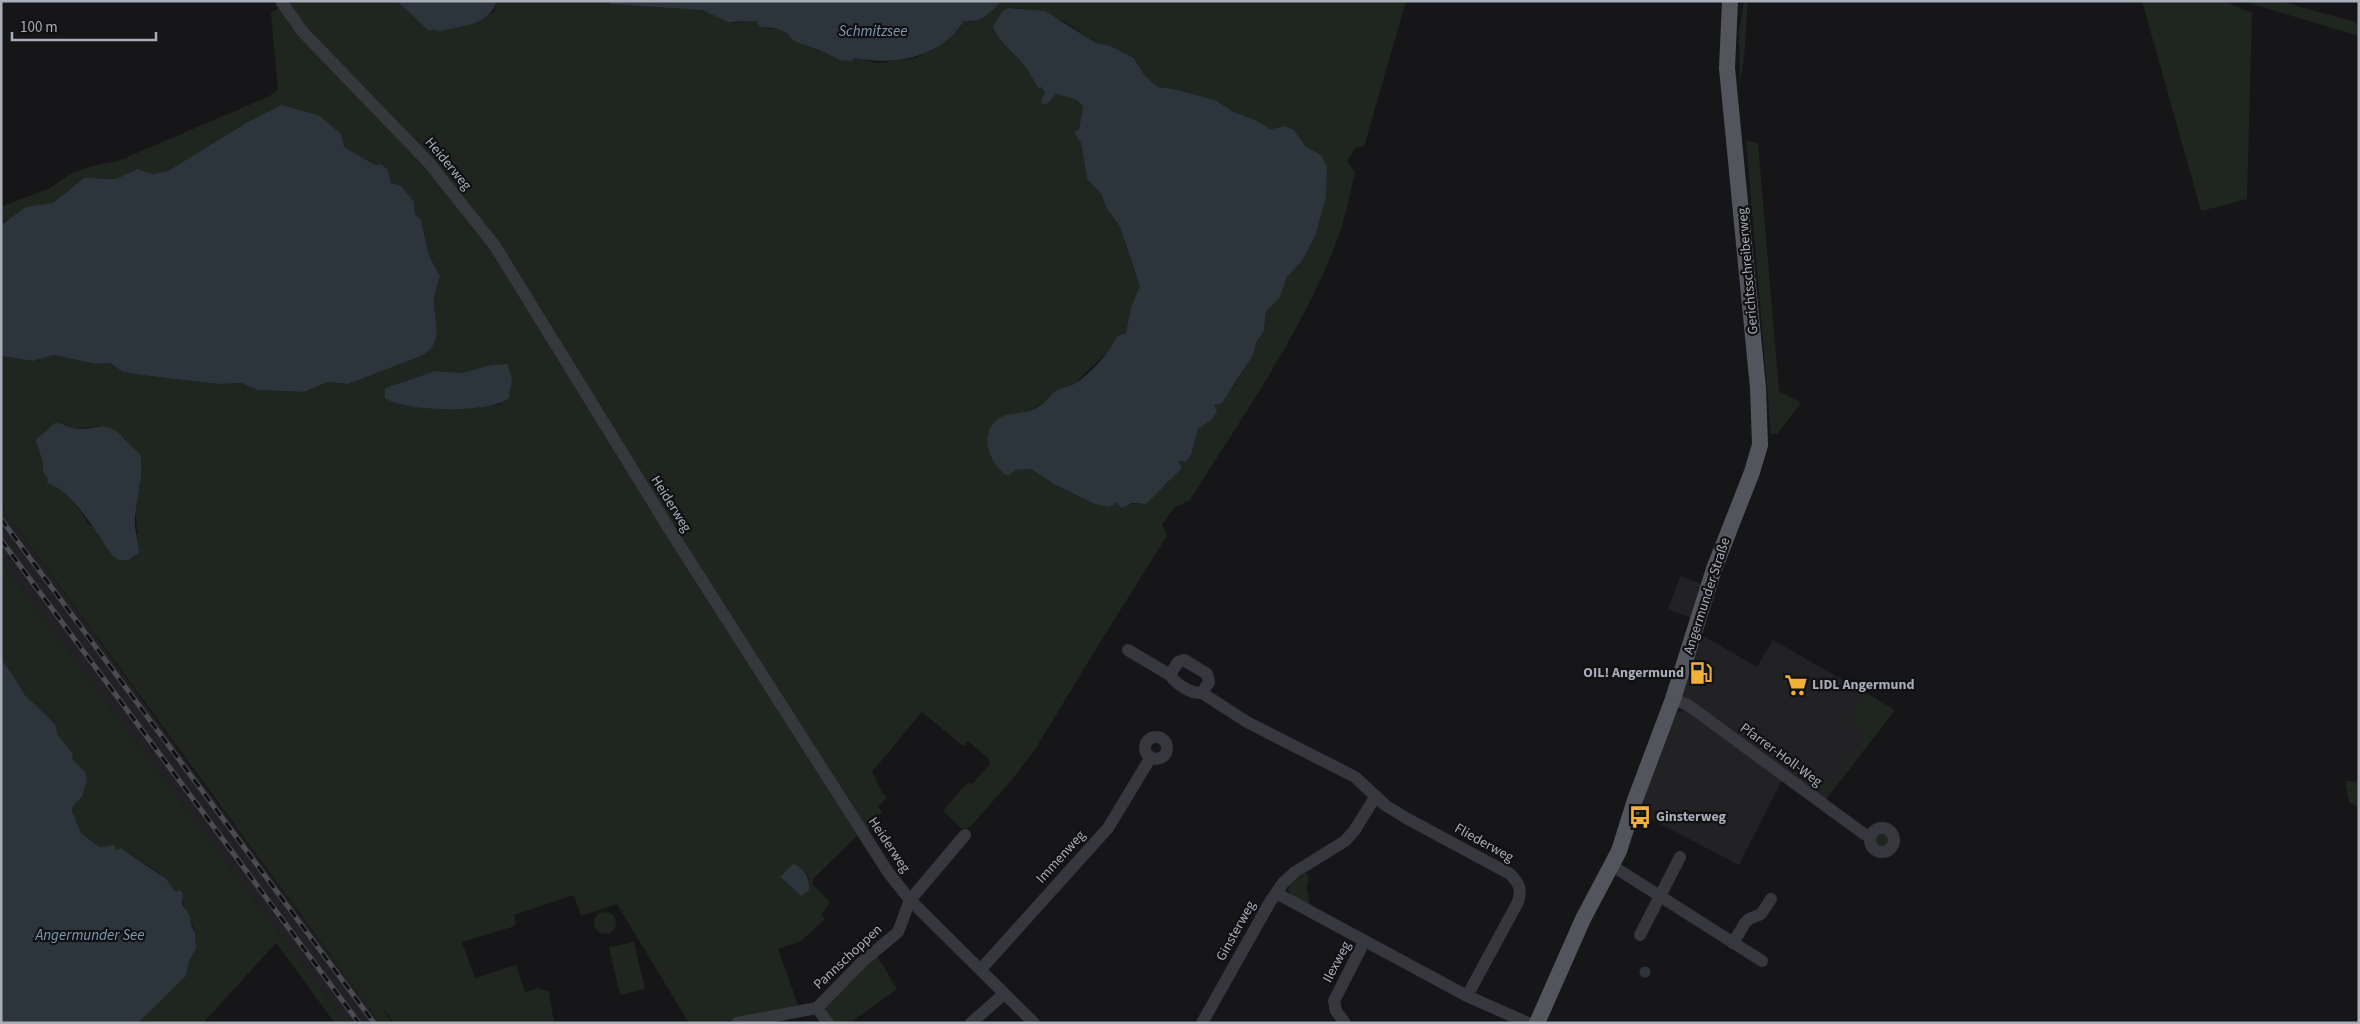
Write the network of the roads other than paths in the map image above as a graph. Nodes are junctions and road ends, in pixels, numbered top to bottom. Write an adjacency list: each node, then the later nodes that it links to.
1 (281, 1): 19 (street, Heiderweg)
2 (1730, 1): 4 (main road, Gerichtsschreiberweg)
3 (1737, 1): 4 (main road, Gerichtsschreiberweg)
4 (1732, 97): 5 (main road, Gerichtsschreiberweg)
5 (1760, 445): 9 (main road, Angermunder Straße)
6 (1128, 650): 7 (street, Fliederweg)
7 (1170, 675): 8 (street, Fliederweg); 8 (street)
8 (1202, 693): 11 (street, Fliederweg)
9 (1673, 699): 13 (street, Pfarrer-Holl-Weg); 15 (main road, Angermunder Straße)
10 (1151, 757): 24 (street, Immenweg)
11 (1376, 796): 16 (street); 26 (street, Fliederweg)
12 (965, 835): 19 (street, Pannschoppen)
13 (1871, 836)
14 (1680, 857): 17 (street)
15 (1611, 866): 17 (street); 35 (main road, Angermunder Straße)
16 (1276, 893): 21 (street); 32 (street, Ginsterweg)
17 (1661, 895): 20 (street); 22 (street)
18 (1771, 899): 22 (street)
19 (910, 900): 24 (street, Heiderweg); 27 (street, Pannschoppen)
20 (1640, 935)
21 (1364, 942): 26 (street); 33 (street, Ilexweg)
22 (1733, 942): 23 (street)
23 (1762, 961)
24 (980, 969): 25 (street, Heiderweg)
25 (1004, 994): 30 (street); 31 (street, Heiderweg)
26 (1467, 996): 34 (street)
27 (816, 1008): 28 (street, Pannschoppen); 29 (street, Pannschoppen)
28 (737, 1023)
29 (828, 1023)
30 (971, 1023)
31 (1034, 1023)
32 (1202, 1023)
33 (1345, 1023)
34 (1528, 1023)
35 (1537, 1023)

